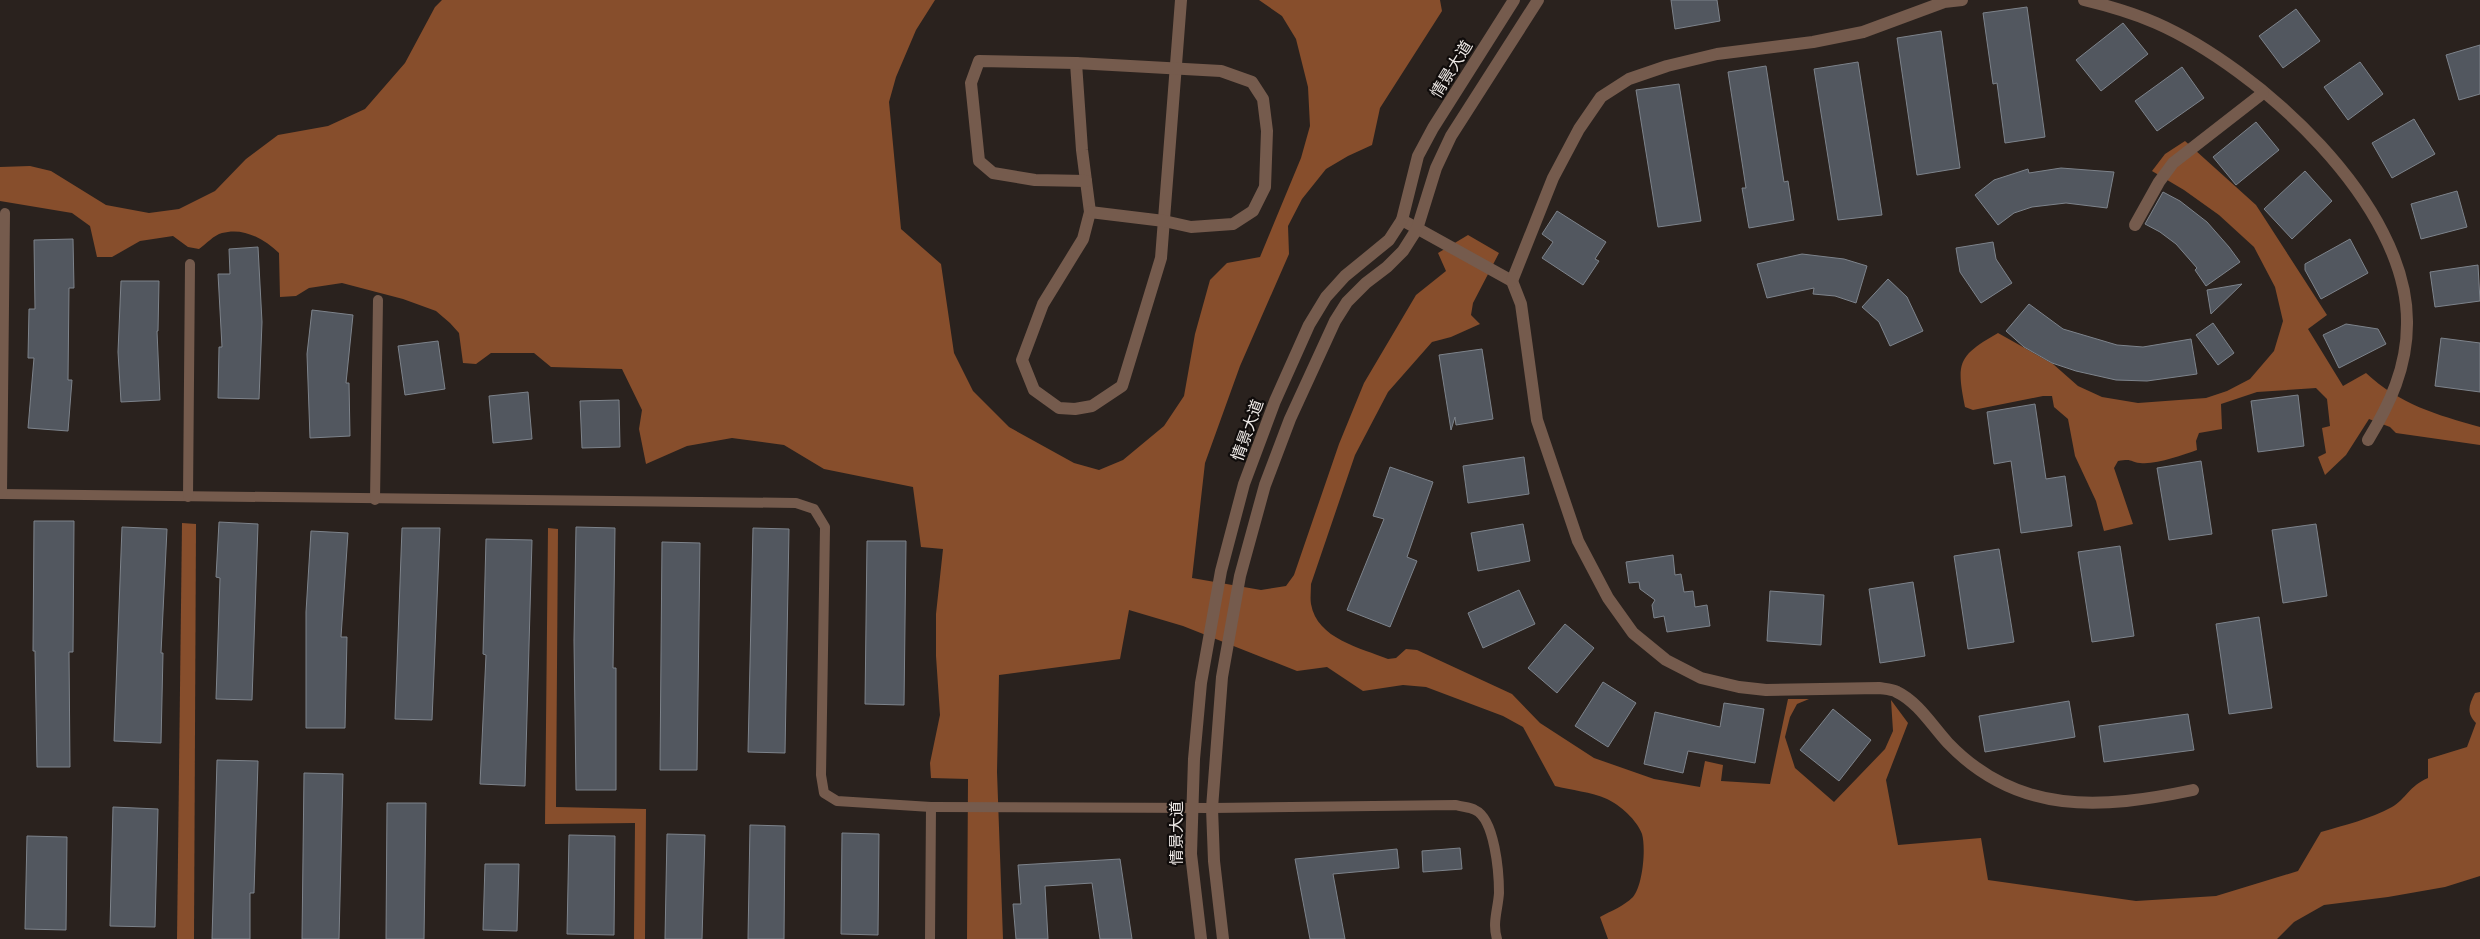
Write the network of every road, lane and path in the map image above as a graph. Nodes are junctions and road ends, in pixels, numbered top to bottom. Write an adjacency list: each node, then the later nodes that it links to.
1 (1181, 0): 7 (street)
2 (1514, 0): 12 (street, 情景大道)
3 (1538, 0): 15 (street)
4 (1962, 0): 17 (street)
5 (2087, 0): 8 (street)
6 (1076, 63): 7 (street); 9 (street); 9 (street)
7 (1176, 68): 13 (street); 13 (street)
8 (2263, 93): 14 (street); 19 (street)
9 (1086, 181): 10 (street)
10 (1090, 212): 13 (street); 13 (street)
11 (5, 213): 20 (lane)
12 (1402, 220): 15 (street); 25 (street, 情景大道)
13 (1164, 221)
14 (2136, 226)
15 (1417, 229): 17 (street); 26 (street)
16 (190, 264): 21 (lane)
17 (1512, 281): 23 (street)
18 (378, 300): 22 (lane)
19 (2368, 440)
20 (1, 494): 21 (lane)
21 (188, 497): 22 (lane)
22 (375, 500): 24 (lane)
23 (2193, 790)
24 (931, 807): 25 (lane); 27 (lane)
25 (1192, 807): 26 (lane); 28 (street, 情景大道)
26 (1212, 808): 29 (street); 30 (lane)
27 (930, 939)
28 (1200, 939)
29 (1223, 939)
30 (1497, 939)

